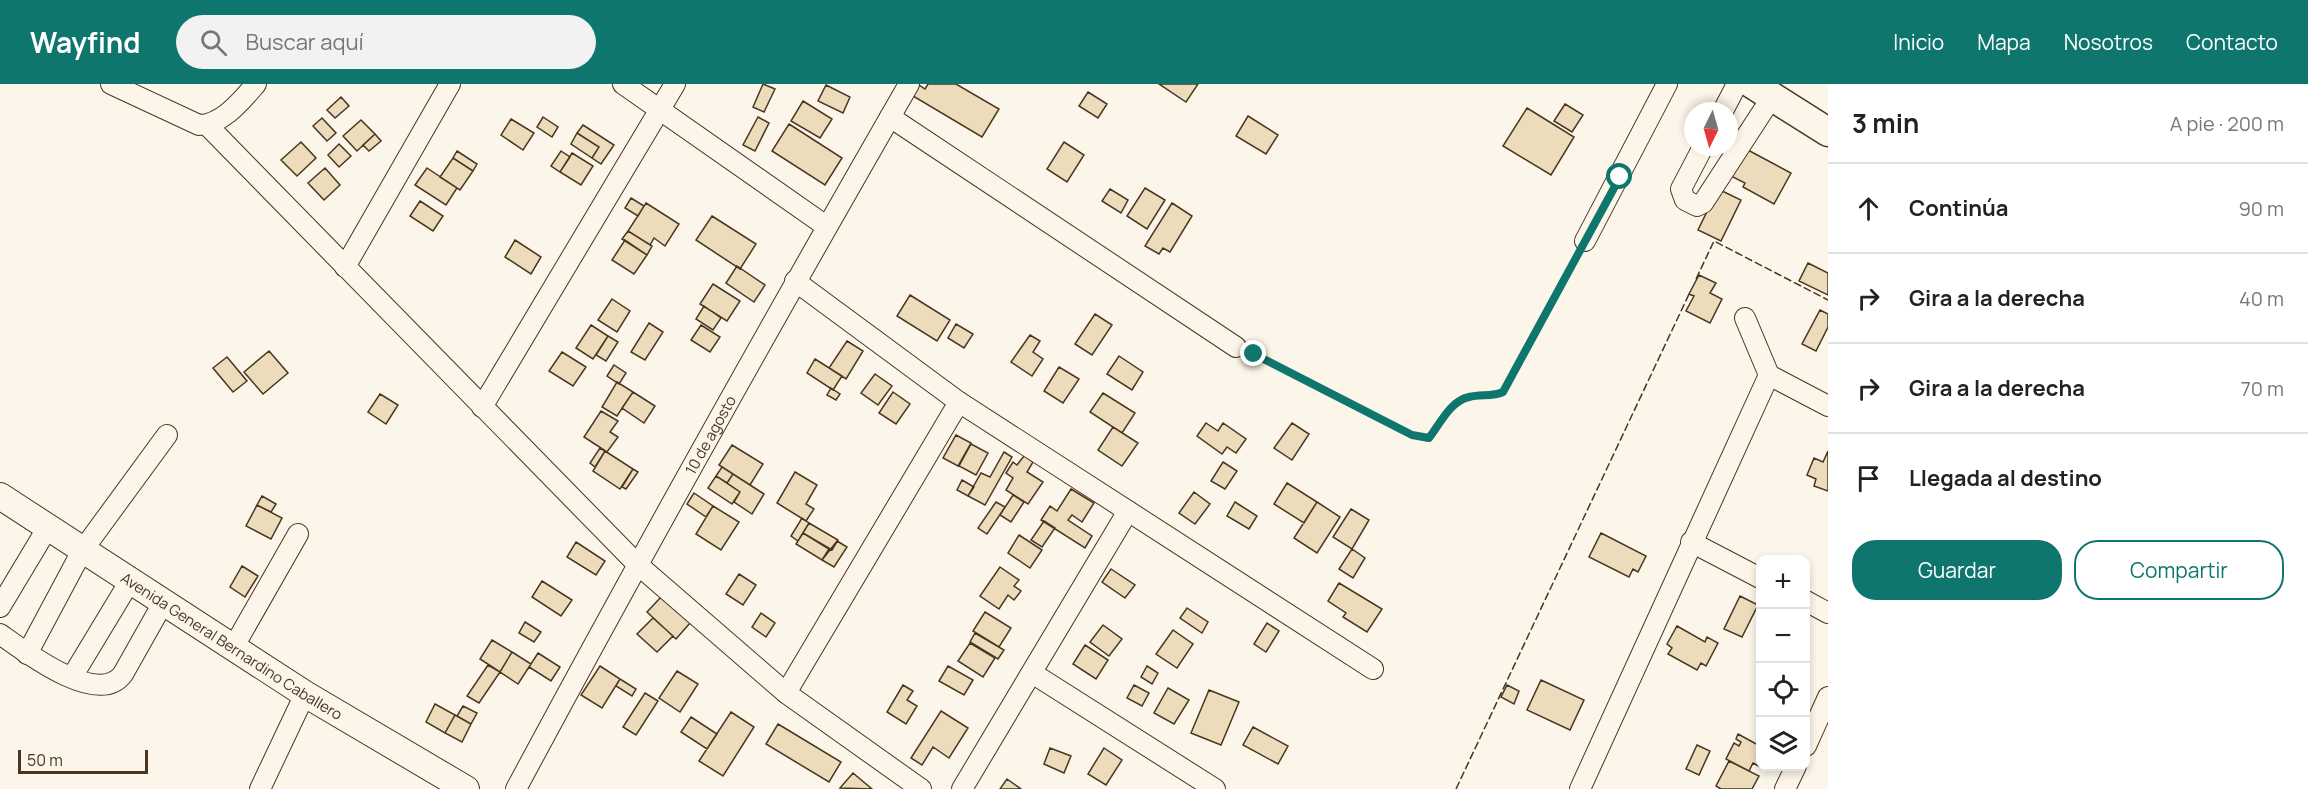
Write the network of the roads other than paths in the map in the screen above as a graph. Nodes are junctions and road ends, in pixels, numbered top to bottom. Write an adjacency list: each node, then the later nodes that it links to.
1 (111, 84): 13 (street)
2 (256, 84): 13 (street)
3 (450, 84): 20 (street)
4 (623, 84): 11 (street)
5 (675, 84): 11 (street)
6 (909, 84): 12 (street, 10 de agosto)
7 (1667, 84): 19 (street)
8 (1737, 84): 10 (street)
9 (1762, 90): 14 (highway); 15 (street)
10 (1728, 102)
11 (660, 112): 18 (street); 27 (street)
12 (890, 117): 18 (street, 10 de agosto); 23 (street)
13 (207, 125): 20 (street)
14 (1828, 132)
15 (1738, 136)
16 (1698, 156): 17 (street)
17 (1728, 156)
18 (826, 226): 21 (street, 10 de agosto)
19 (1585, 241)
20 (345, 267): 27 (street)
21 (795, 281): 25 (street); 35 (street, 10 de agosto)
22 (1745, 318): 24 (street)
23 (1236, 347)
24 (1769, 375): 26 (street); 33 (street)
25 (959, 402): 30 (street); 48 (street)
26 (1828, 406)
27 (482, 407): 35 (street)
28 (167, 435): 34 (street)
29 (0, 496): 31 (main road, Avenida General Bernardino Caballero)
30 (1128, 511): 45 (street); 46 (street)
31 (48, 527): 34 (main road, Avenida General Bernardino Caballero); 40 (street)
32 (298, 534): 43 (street)
33 (1691, 542): 36 (street); 59 (street)
34 (82, 551): 37 (main road, Avenida General Bernardino Caballero); 44 (street)
35 (637, 564): 48 (street); 55 (street, 10 de agosto)
36 (1756, 575)
37 (130, 581): 38 (main road, Avenida General Bernardino Caballero); 47 (street)
38 (163, 603): 43 (main road, Avenida General Bernardino Caballero); 47 (street)
39 (1810, 603): 41 (street)
40 (0, 607)
41 (1828, 613)
42 (0, 634): 44 (street)
43 (233, 648): 49 (main road, Avenida General Bernardino Caballero)
44 (27, 654): 47 (street)
45 (1373, 669)
46 (1032, 673): 57 (street); 58 (street)
47 (72, 677)
48 (786, 693): 56 (street)
49 (305, 694): 53 (street); 54 (main road, Avenida General Bernardino Caballero)
50 (1828, 697): 51 (street)
51 (1810, 737)
52 (1794, 771): 60 (street)
53 (260, 789)
54 (466, 789)
55 (516, 789)
56 (921, 789)
57 (962, 789)
58 (1215, 789)
59 (1580, 789)
60 (1785, 789)

